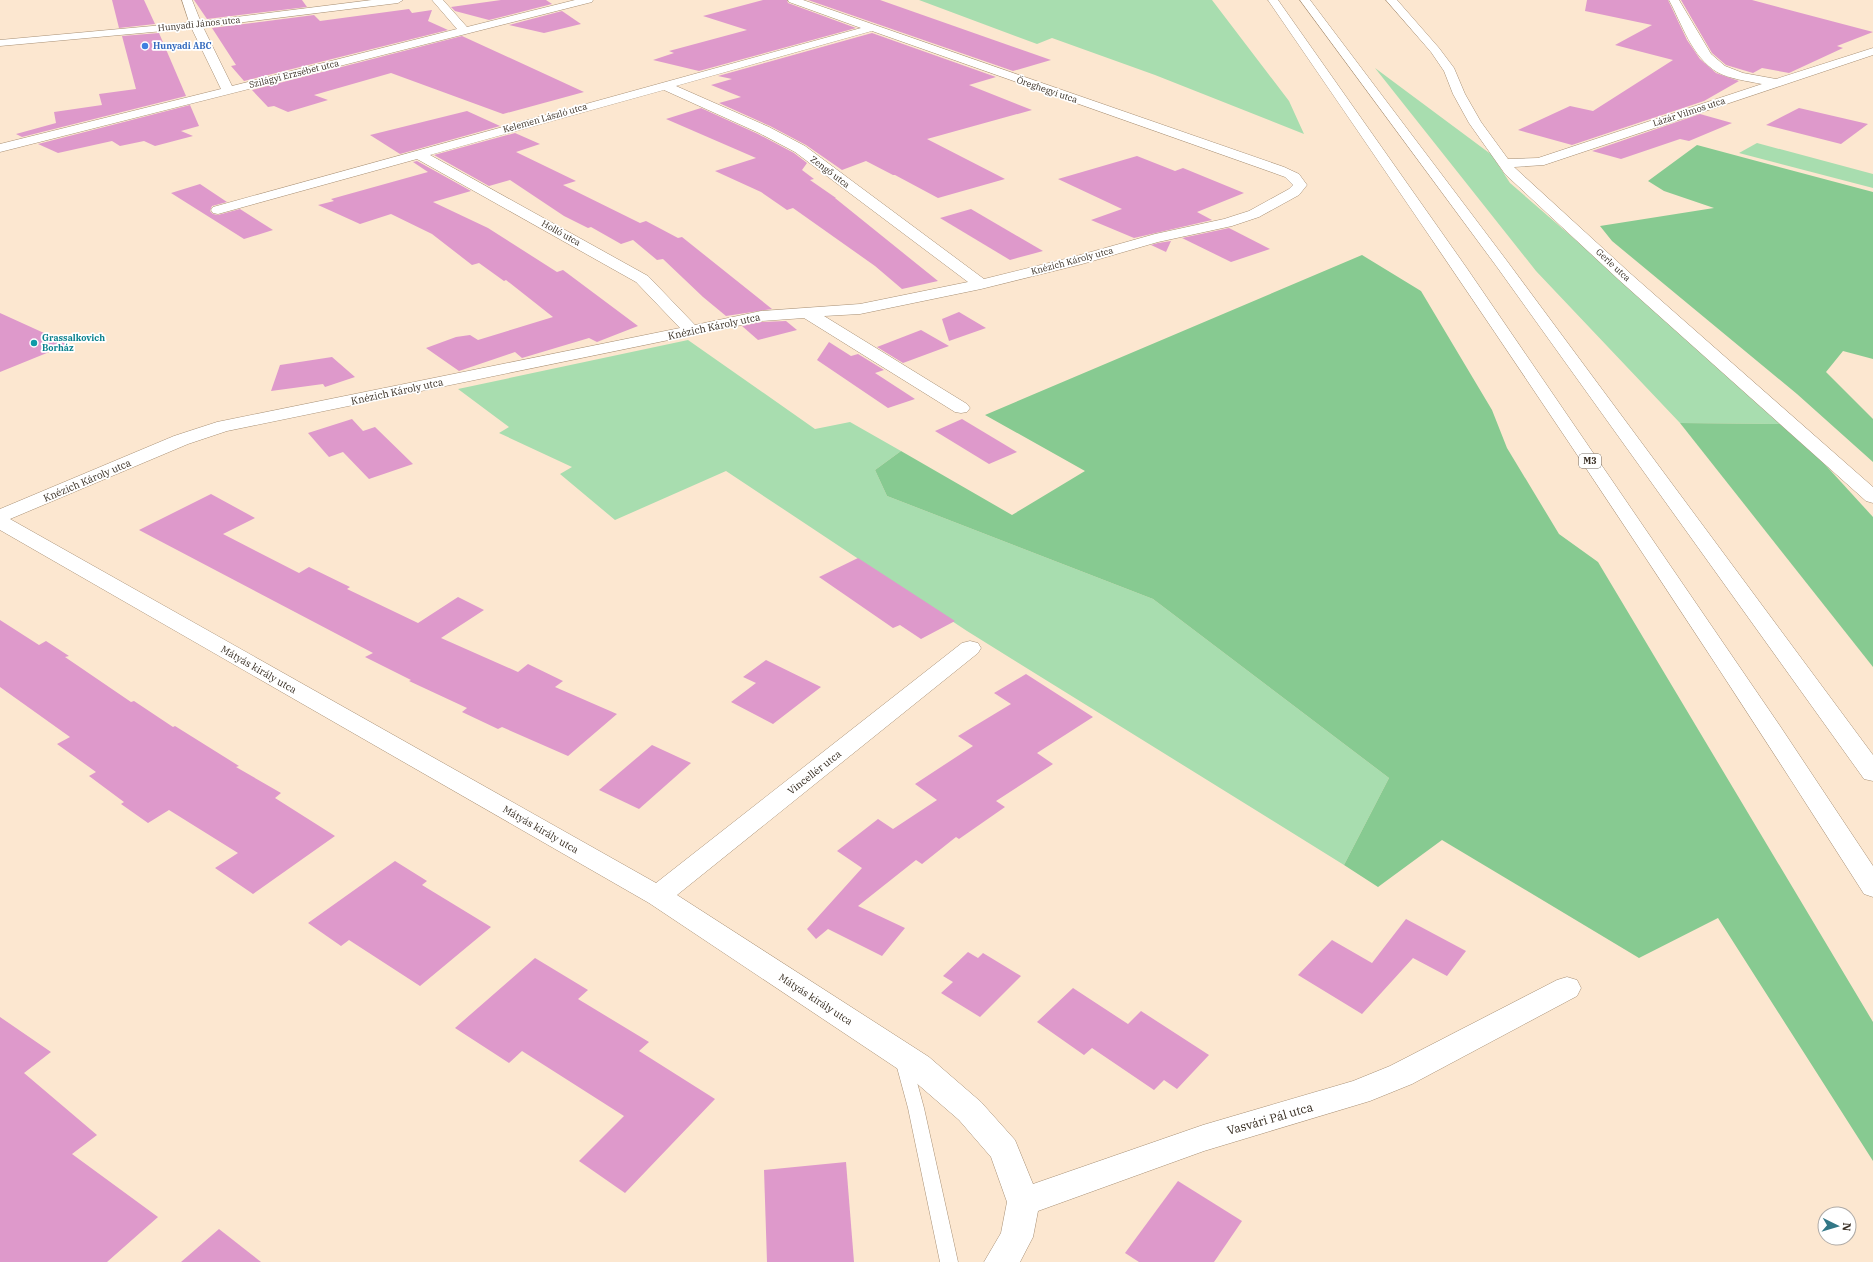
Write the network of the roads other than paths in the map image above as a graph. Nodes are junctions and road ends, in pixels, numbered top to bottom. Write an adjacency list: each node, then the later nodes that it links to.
1 (186, 0): 10 (main road)
2 (398, 0): 10 (main road, Hunyadi János utca)
3 (437, 0): 12 (main road)
4 (588, 0): 12 (main road, Szilágyi Erzsébet utca)
5 (793, 0): 11 (main road, Öreghegyi utca)
6 (1273, 0): 32 (main road, M3)
7 (1305, 0): 31 (main road)
8 (1391, 0): 20 (main road, Gerle utca)
9 (1674, 0): 15 (main road)
10 (196, 24): 13 (main road, Hunyadi János utca); 17 (main road)
11 (872, 28): 16 (main road, Kelemen László utca); 21 (main road, Öreghegyi utca)
12 (464, 30): 17 (main road, Szilágyi Erzsébet utca)
13 (0, 43)
14 (1873, 51): 15 (main road, Lázár Vilmos utca)
15 (1779, 83): 20 (main road, Lázár Vilmos utca)
16 (663, 85): 19 (main road, Kelemen László utca); 23 (main road, Zengő utca)
17 (228, 91): 18 (main road, Szilágyi Erzsébet utca)
18 (0, 148)
19 (418, 154): 22 (main road, Kelemen László utca); 25 (main road, Holló utca)
20 (1504, 163): 27 (main road, Gerle utca)
21 (1300, 182): 23 (main road, Knézich Károly utca)
22 (218, 210)
23 (981, 284): 24 (main road, Knézich Károly utca)
24 (807, 313): 25 (main road, Knézich Károly utca); 26 (main road)
25 (691, 330): 28 (main road, Knézich Károly utca)
26 (961, 408)
27 (1873, 497)
28 (0, 516)
29 (0, 522): 33 (main road, Mátyás király utca)
30 (970, 648): 33 (main road, Vincellér utca)
31 (1873, 773)
32 (1873, 887)
33 (658, 896): 35 (main road, Mátyás király utca)
34 (1566, 988): 36 (main road, Vasvári Pál utca)
35 (902, 1055): 36 (main road, Mátyás király utca); 37 (lane)
36 (1023, 1202): 38 (main road)
37 (949, 1262)
38 (1001, 1262)

